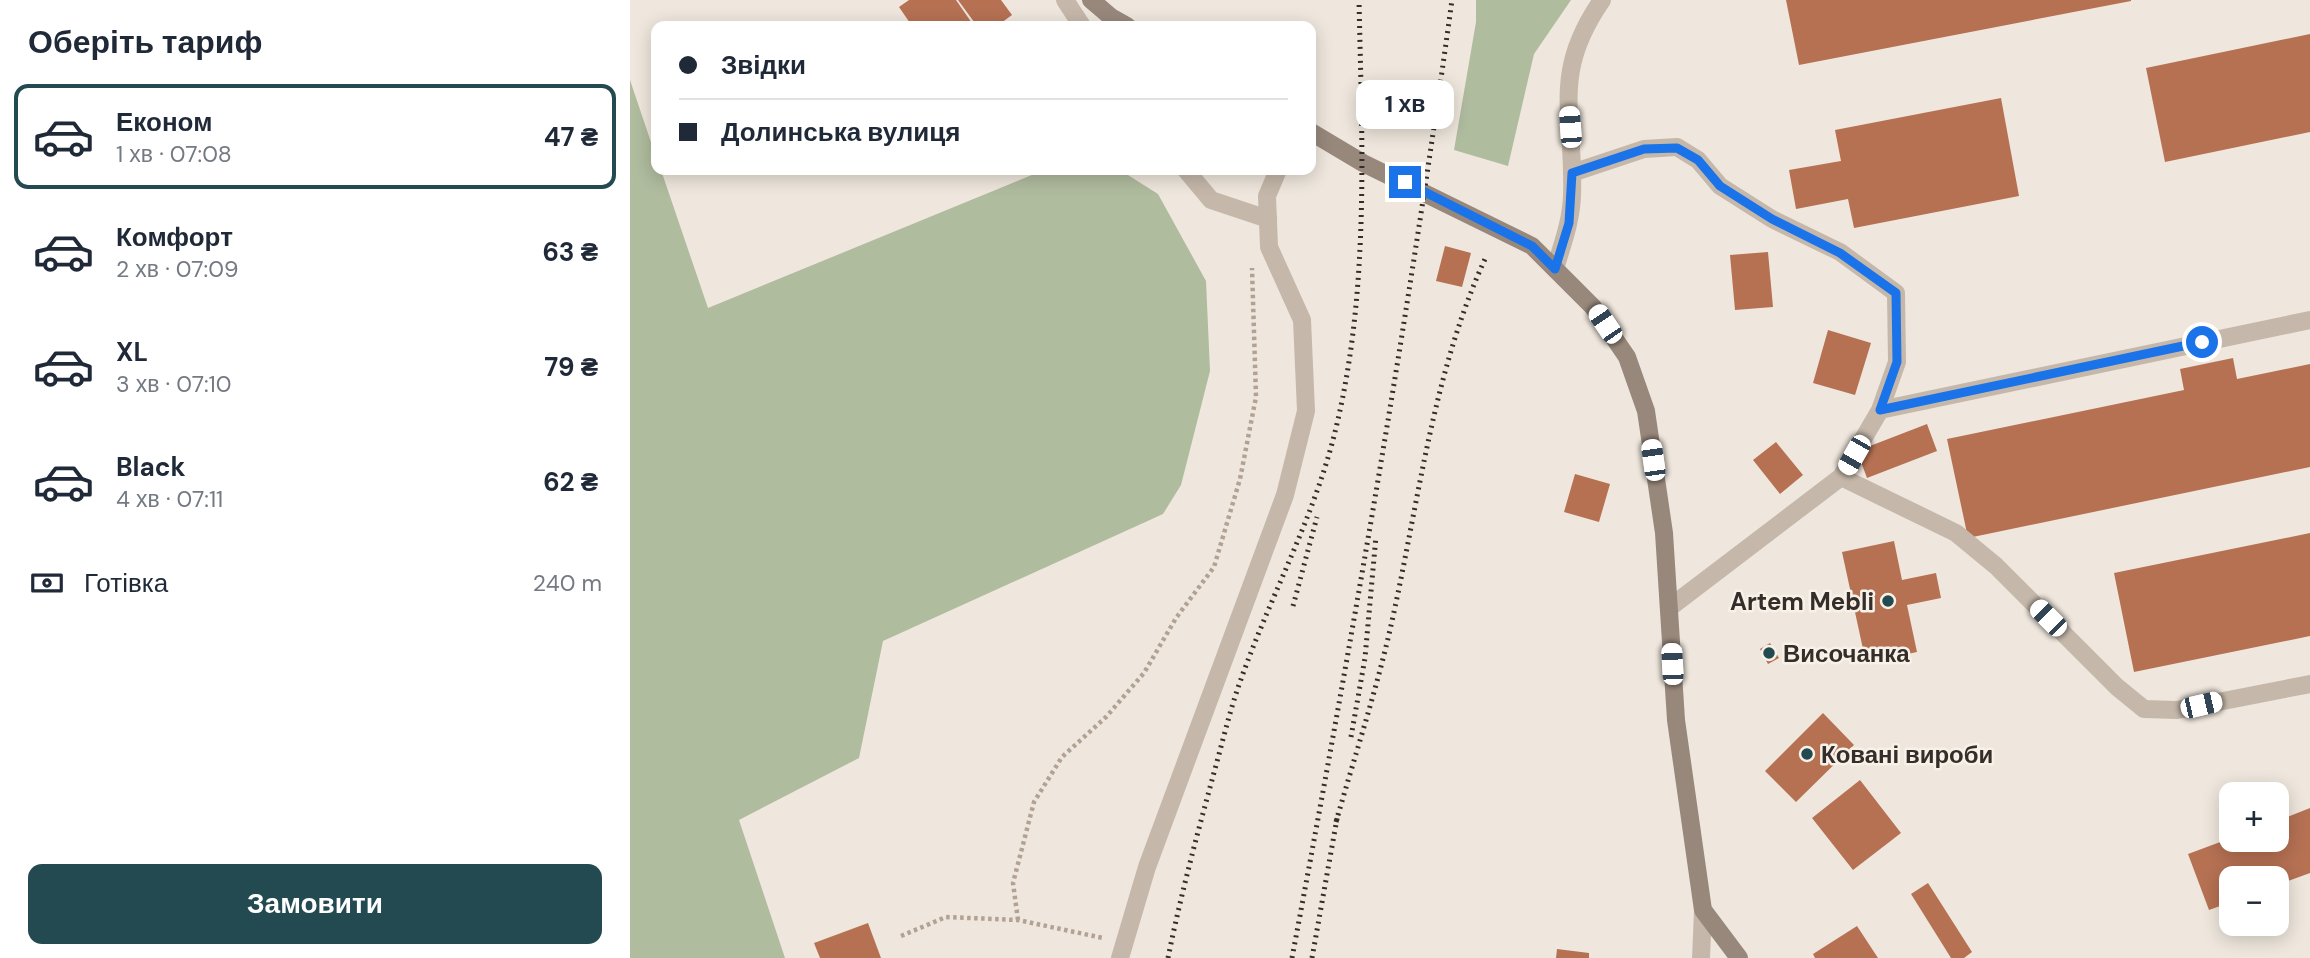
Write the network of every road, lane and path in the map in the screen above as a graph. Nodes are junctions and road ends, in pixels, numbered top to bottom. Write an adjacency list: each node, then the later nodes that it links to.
1 (1065, 0): 4 (street)
2 (1091, 0): 5 (main road)
3 (1602, 0): 7 (street)
4 (1079, 21)
5 (1118, 21)
6 (1316, 135): 12 (main road)
7 (1572, 173): 12 (street); 14 (street)
8 (1190, 175): 10 (street)
9 (1276, 175): 10 (street)
10 (1268, 219): 21 (street)
11 (1252, 266): 19 (path)
12 (1555, 269): 16 (main road)
13 (2310, 320): 14 (street)
14 (1880, 410): 15 (street)
15 (1841, 477): 16 (street); 17 (street)
16 (1669, 608): 18 (main road)
17 (2310, 684)
18 (1703, 910): 22 (street); 23 (main road)
19 (1018, 920): 20 (path); 21 (path)
20 (901, 936)
21 (1122, 950)
22 (1701, 958)
23 (1739, 958)

